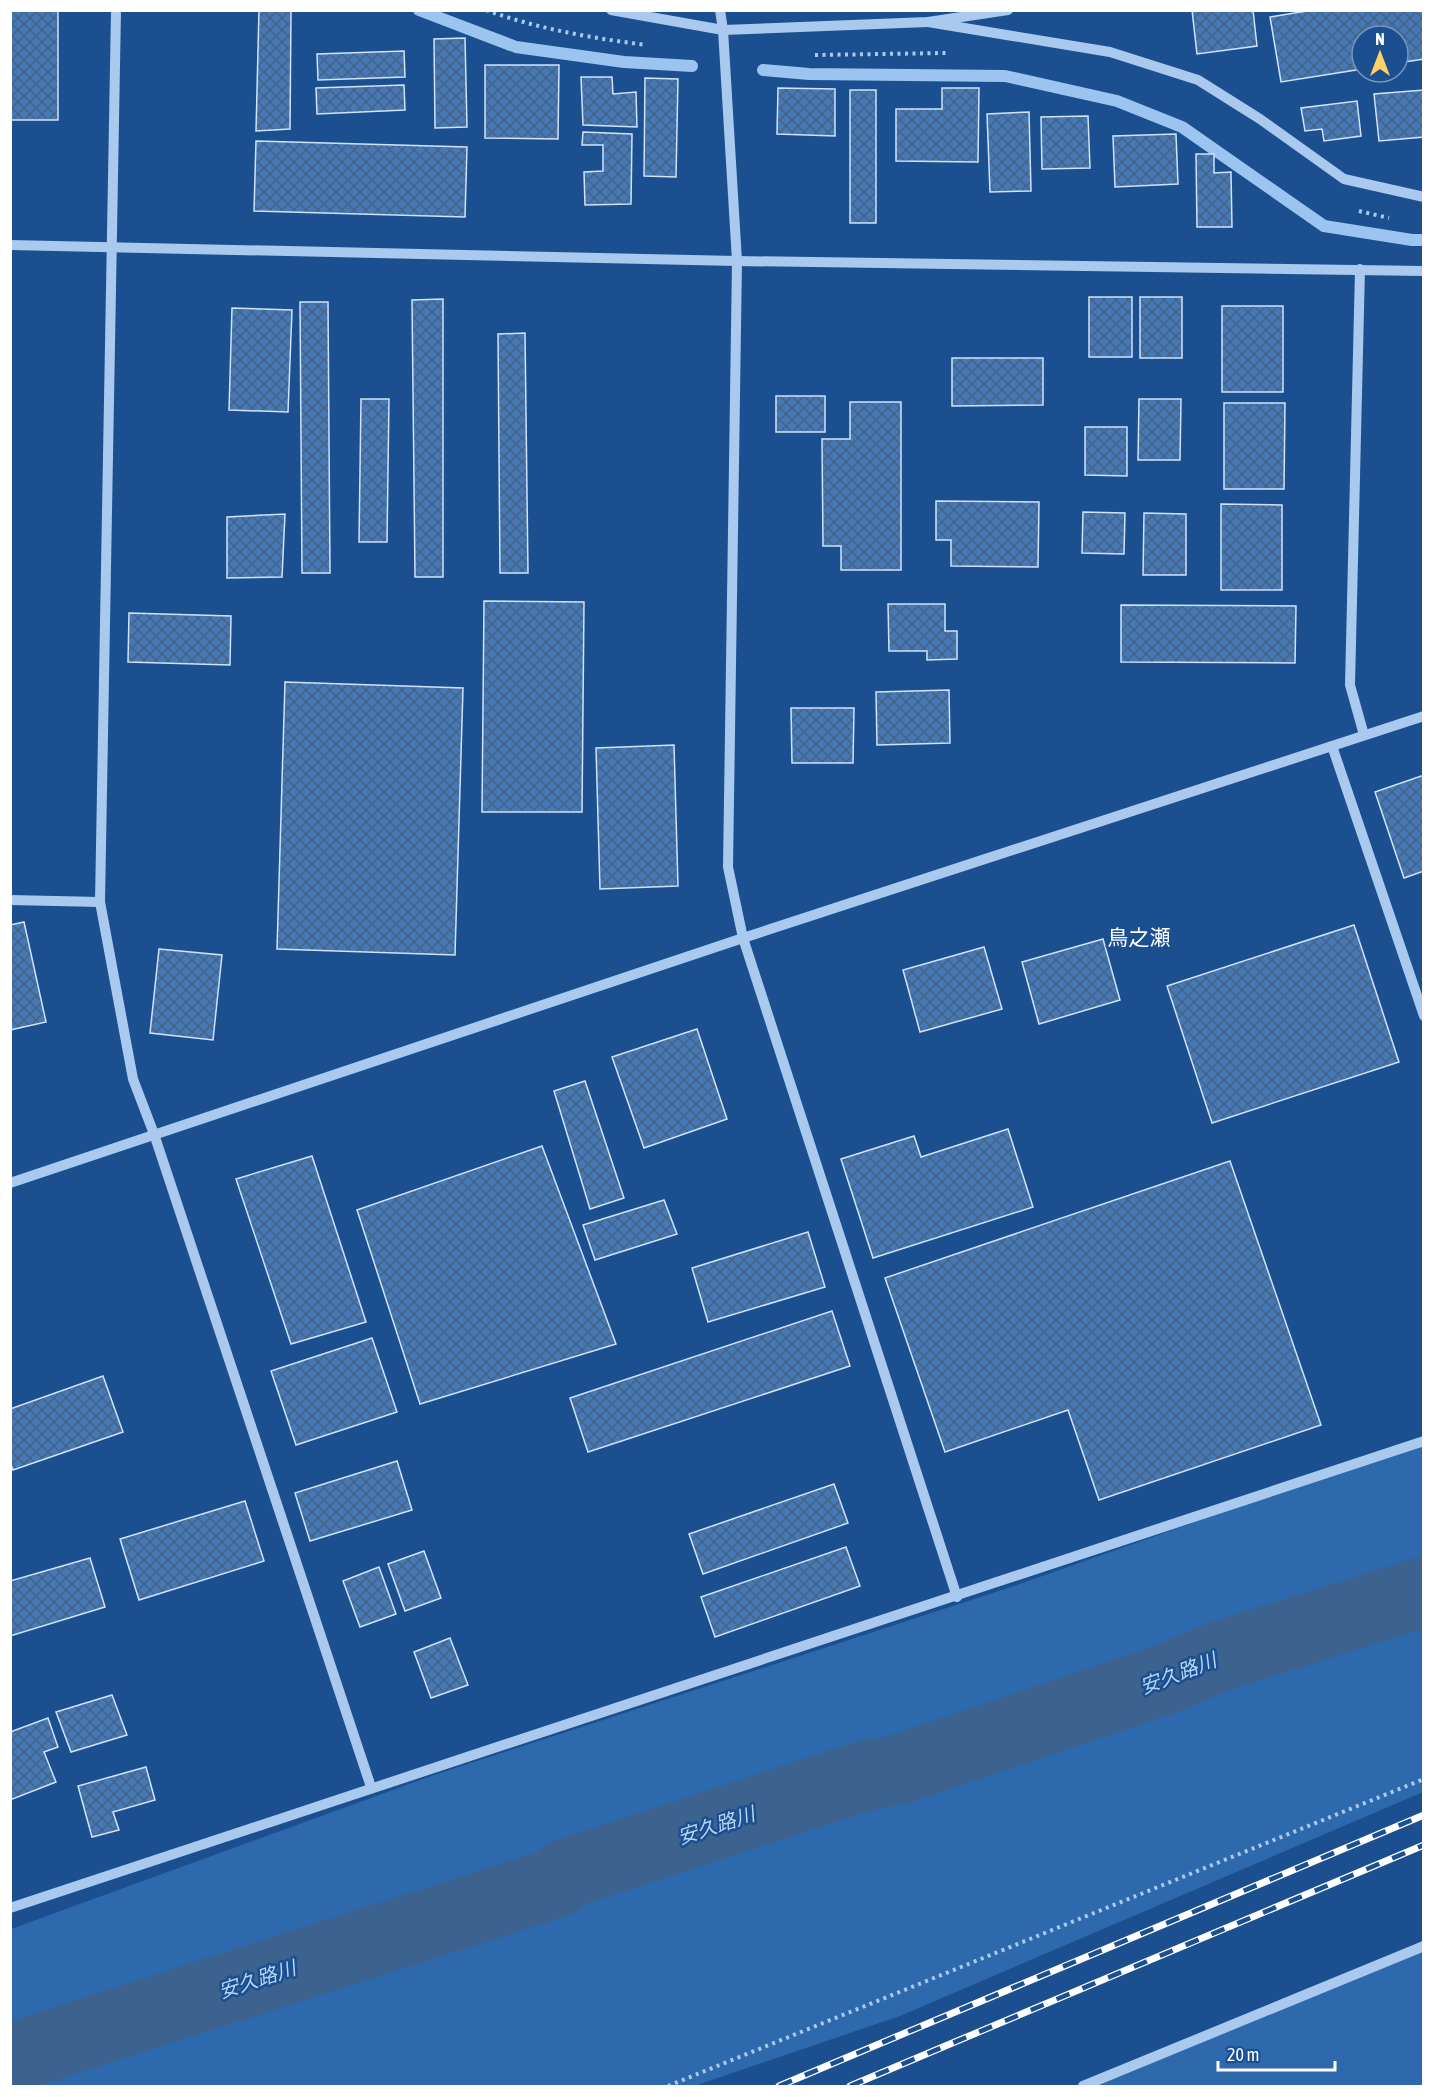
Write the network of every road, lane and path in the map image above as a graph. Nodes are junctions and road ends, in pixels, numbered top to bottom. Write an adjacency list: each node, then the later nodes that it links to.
1 (116, 10): 15 (street)
2 (486, 10): 8 (path)
3 (611, 10): 7 (street)
4 (720, 10): 7 (street)
5 (1008, 10): 6 (street)
6 (928, 22): 7 (street); 11 (street)
7 (723, 30): 16 (street)
8 (657, 47)
9 (957, 53): 10 (path)
10 (806, 55)
11 (1424, 196)
12 (1357, 211): 13 (path)
13 (1395, 219)
14 (10, 245): 15 (street)
15 (113, 246): 16 (street); 23 (street)
16 (737, 261): 17 (street); 24 (street)
17 (1360, 269): 18 (street); 20 (street)
18 (1424, 271)
19 (1424, 716): 20 (street)
20 (1364, 735): 21 (street)
21 (1332, 746): 24 (street); 25 (street)
22 (10, 900): 23 (street)
23 (100, 902): 26 (street)
24 (742, 938): 26 (street); 29 (street)
25 (1424, 1016)
26 (154, 1134): 27 (street); 31 (street)
27 (10, 1183)
28 (1424, 1441): 29 (street)
29 (957, 1597): 31 (street)
30 (1424, 1779): 34 (path)
31 (371, 1787): 32 (street)
32 (10, 1908)
33 (1424, 1946): 35 (street)
34 (668, 2086)
35 (1083, 2086)

